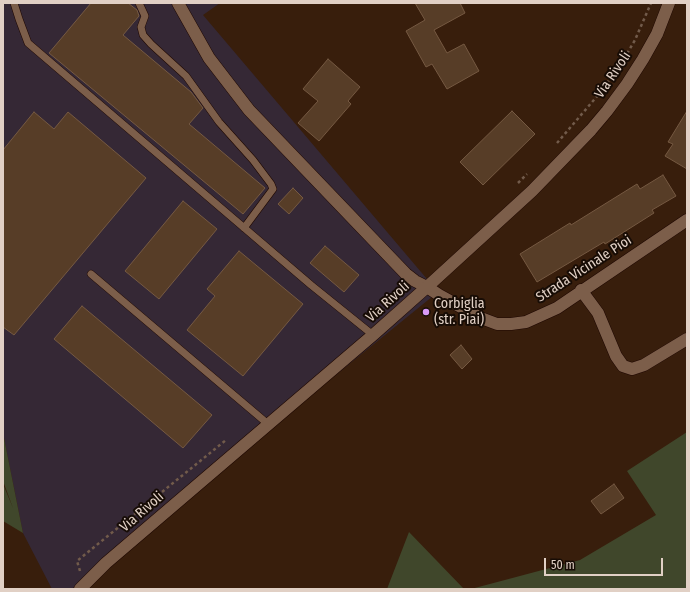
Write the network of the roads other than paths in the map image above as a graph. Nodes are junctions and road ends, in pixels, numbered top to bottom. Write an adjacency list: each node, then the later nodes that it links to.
1 (14, 3): 6 (lane)
2 (139, 3): 6 (lane)
3 (178, 3): 8 (street, Strada Vicinale Pioi)
4 (670, 3): 8 (street, Via Rivoli)
5 (687, 220): 9 (street, Strada Vicinale Pioi)
6 (244, 228): 10 (lane)
7 (91, 274): 12 (lane)
8 (427, 287): 9 (street, Strada Vicinale Pioi); 10 (street, Via Rivoli)
9 (581, 290): 11 (street)
10 (373, 335): 12 (street, Via Rivoli)
11 (687, 339)
12 (268, 424): 13 (street, Via Rivoli)
13 (82, 587)

